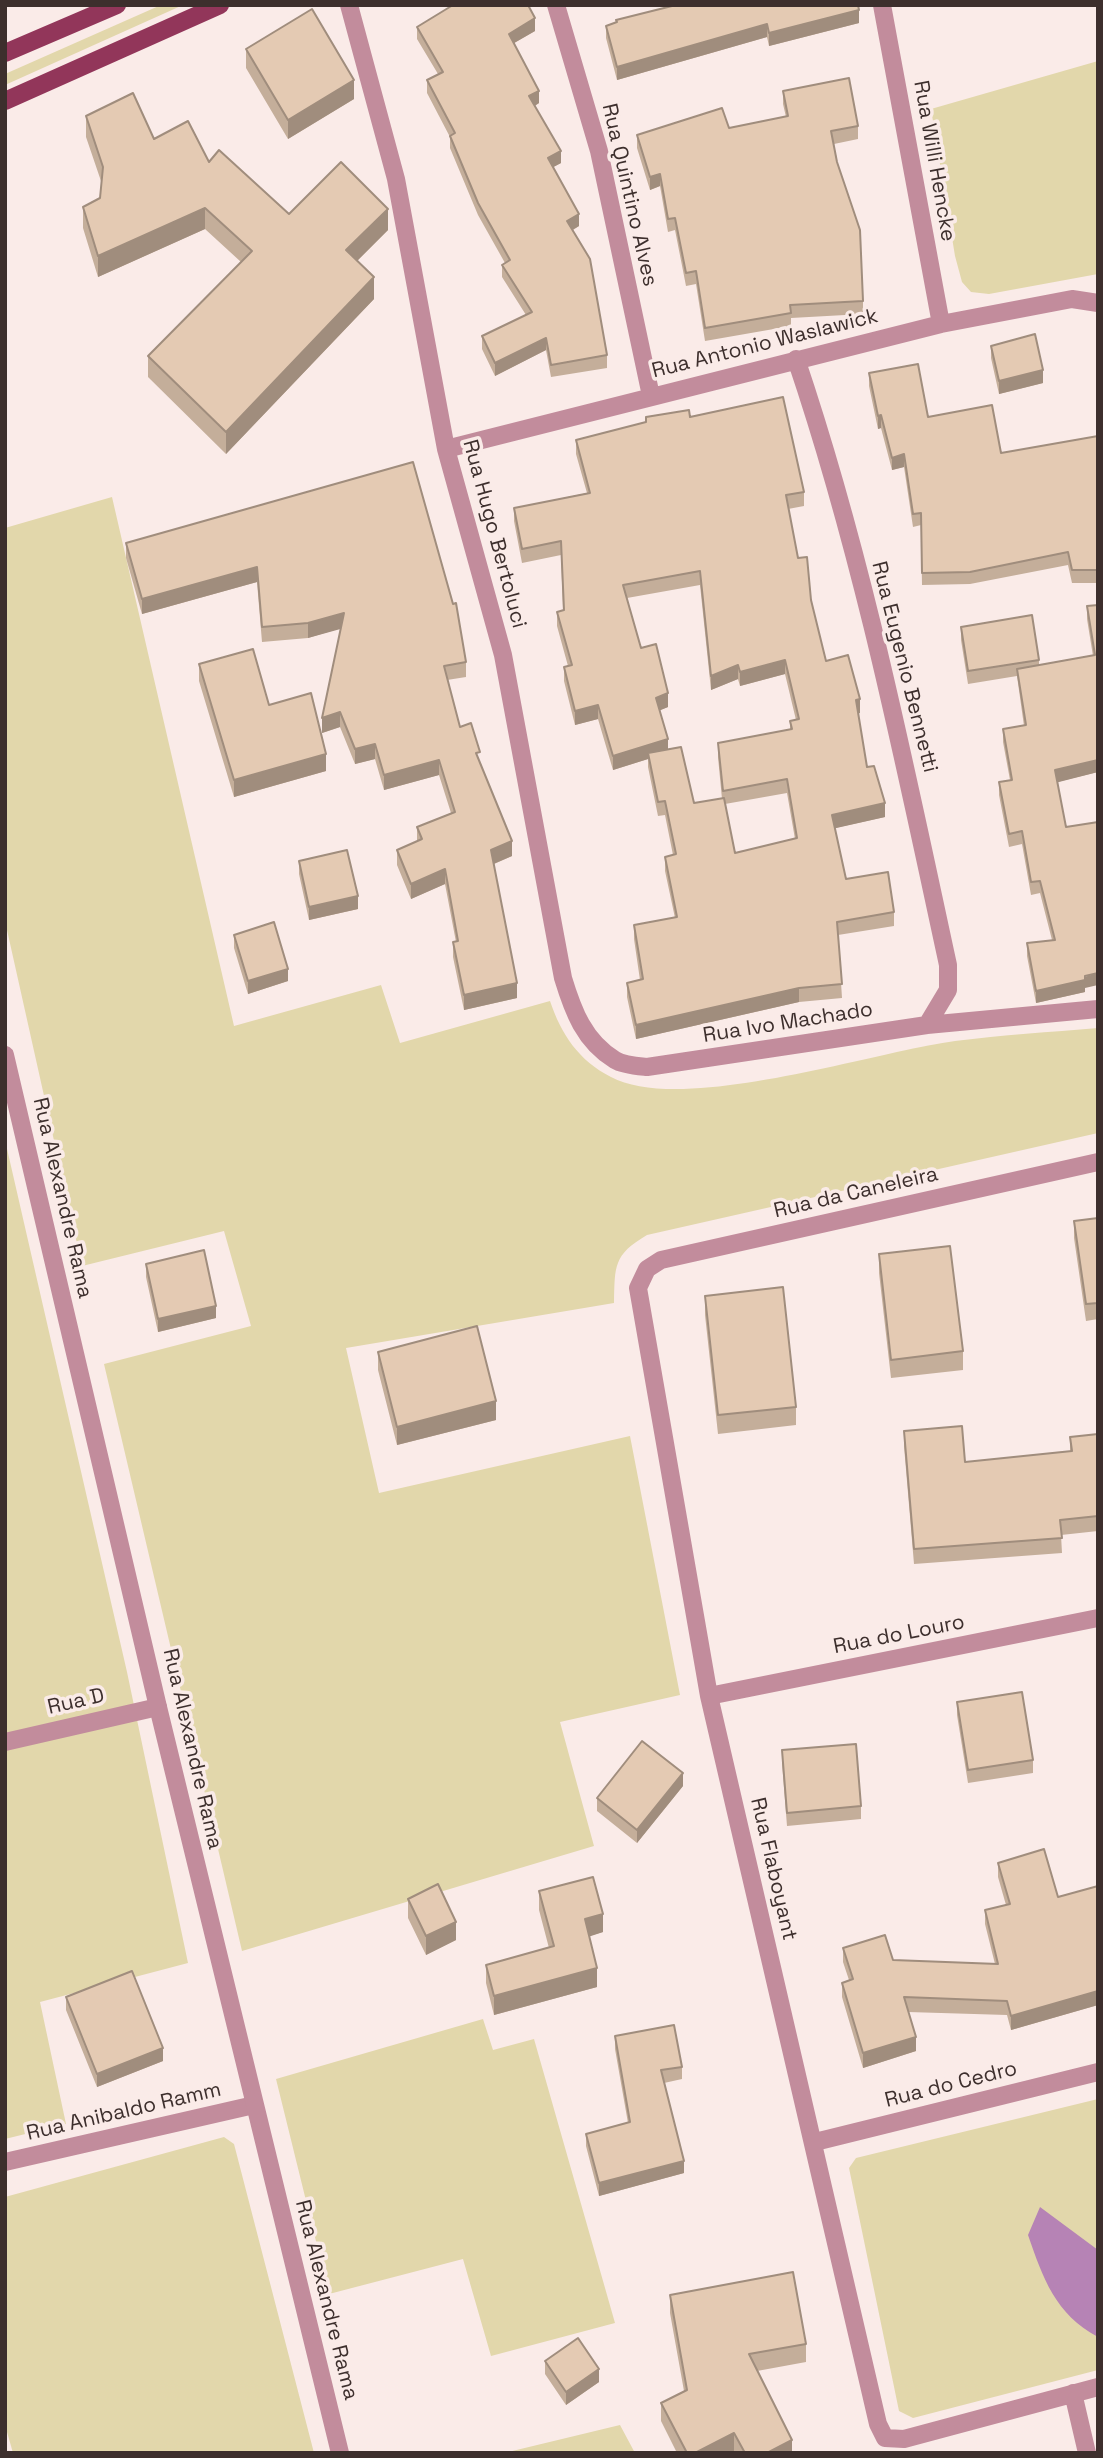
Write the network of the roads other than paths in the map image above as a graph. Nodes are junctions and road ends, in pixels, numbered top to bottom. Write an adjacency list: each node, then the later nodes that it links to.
1 (117, 5): 6 (main road)
2 (219, 5): 7 (main road)
3 (349, 5): 12 (street, Rua Hugo Bertoluci)
4 (556, 5): 11 (street, Rua Quintino Alves)
5 (882, 5): 9 (street, Rua Willi Hencke)
6 (5, 53)
7 (5, 101)
8 (1098, 303): 9 (street, Rua Antonio Waslawick)
9 (941, 324): 10 (street, Rua Antonio Waslawick)
10 (796, 359): 11 (street, Rua Antonio Waslawick); 14 (street, Rua Eugenio Bennetti)
11 (652, 396): 12 (street, Rua Antonio Waslawick)
12 (446, 449): 16 (street, Rua Hugo Bertoluci)
13 (1098, 1009): 14 (street, Rua Ivo Machado)
14 (927, 1025): 16 (street, Rua Ivo Machado)
15 (5, 1055): 21 (street, Rua Alexandre Rama)
16 (616, 1061)
17 (1098, 1162): 18 (street, Rua da Caneleira)
18 (638, 1288): 20 (street, Rua Flaboyant)
19 (1098, 1618): 20 (street, Rua do Louro)
20 (709, 1696): 25 (street, Rua Flaboyant)
21 (158, 1707): 22 (street, Rua D); 24 (street, Rua Alexandre Rama)
22 (5, 1742)
23 (1098, 2072): 25 (street, Rua do Cedro)
24 (254, 2105): 26 (street, Rua Anibaldo Ramm); 29 (street, Rua Alexandre Rama)
25 (815, 2142): 28 (street, Rua Flaboyant)
26 (5, 2162)
27 (1098, 2387): 28 (street)
28 (1073, 2393): 30 (street)
29 (340, 2453)
30 (1087, 2453)

